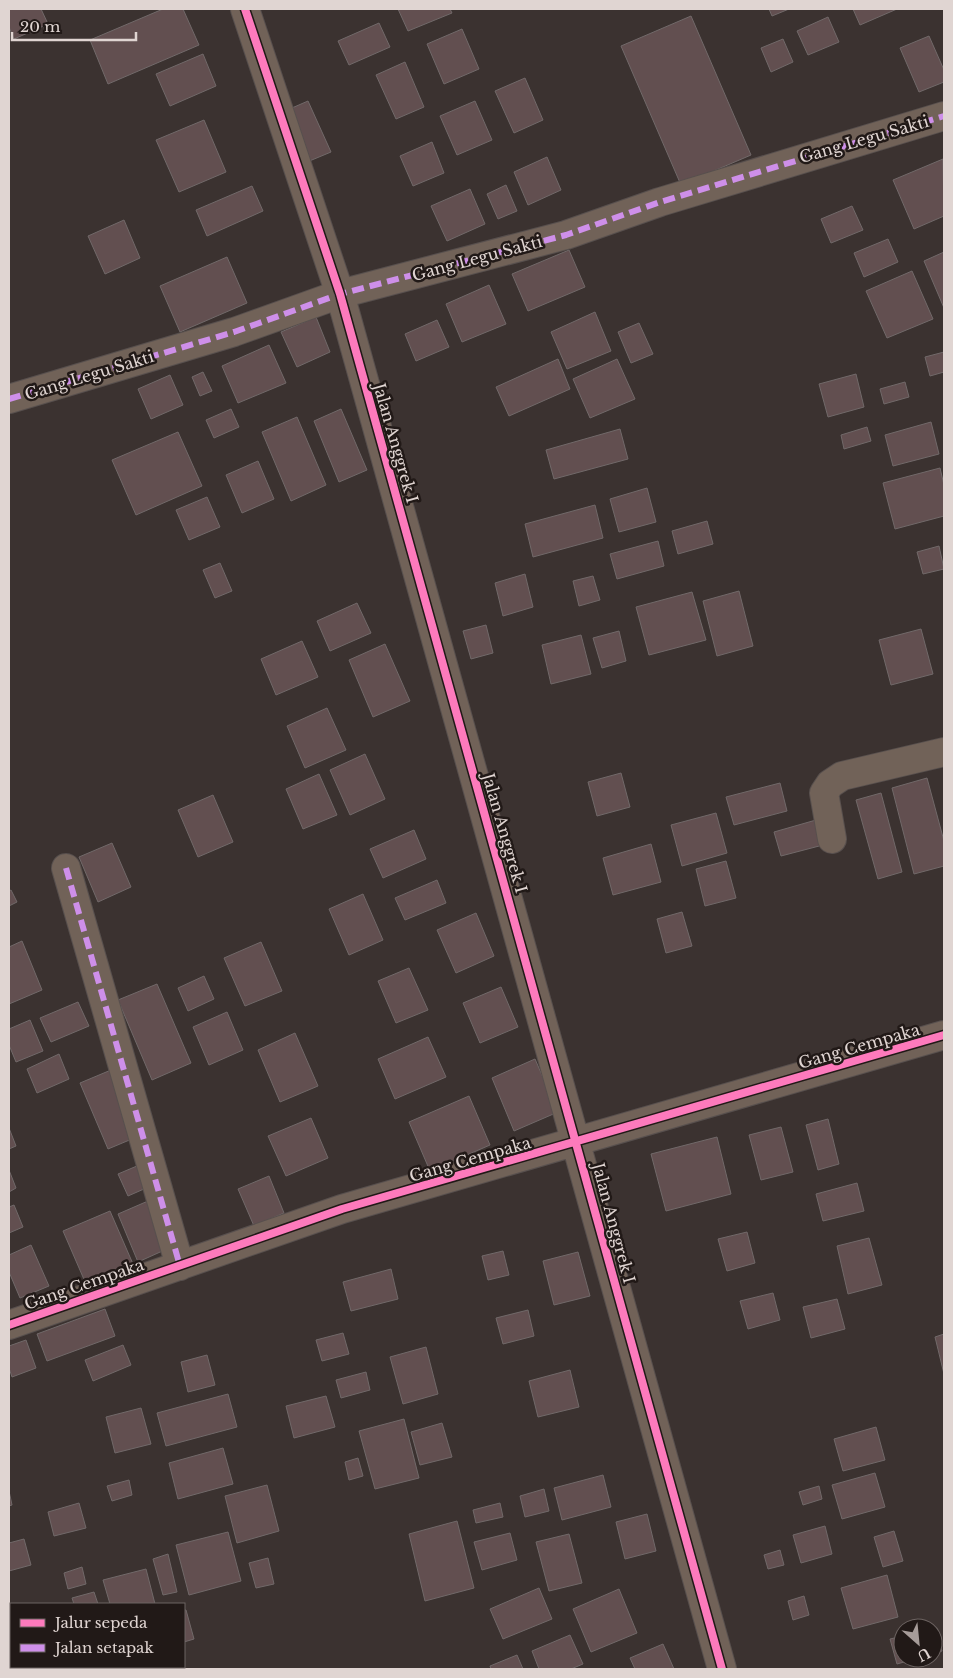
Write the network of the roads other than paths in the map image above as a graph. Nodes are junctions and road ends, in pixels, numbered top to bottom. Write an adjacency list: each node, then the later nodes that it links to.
1 (245, 9): 3 (street, Jalan Anggrek I)
2 (944, 116): 3 (street, Gang Legu Sakti)
3 (340, 294): 4 (street, Gang Legu Sakti); 9 (street, Jalan Anggrek I)
4 (9, 399)
5 (944, 752): 6 (street)
6 (832, 839)
7 (66, 868): 10 (street)
8 (944, 1035): 9 (street, Gang Cempaka)
9 (577, 1143): 10 (street, Gang Cempaka); 12 (street, Jalan Anggrek I)
10 (180, 1266): 11 (street, Gang Cempaka)
11 (9, 1325)
12 (722, 1669)

